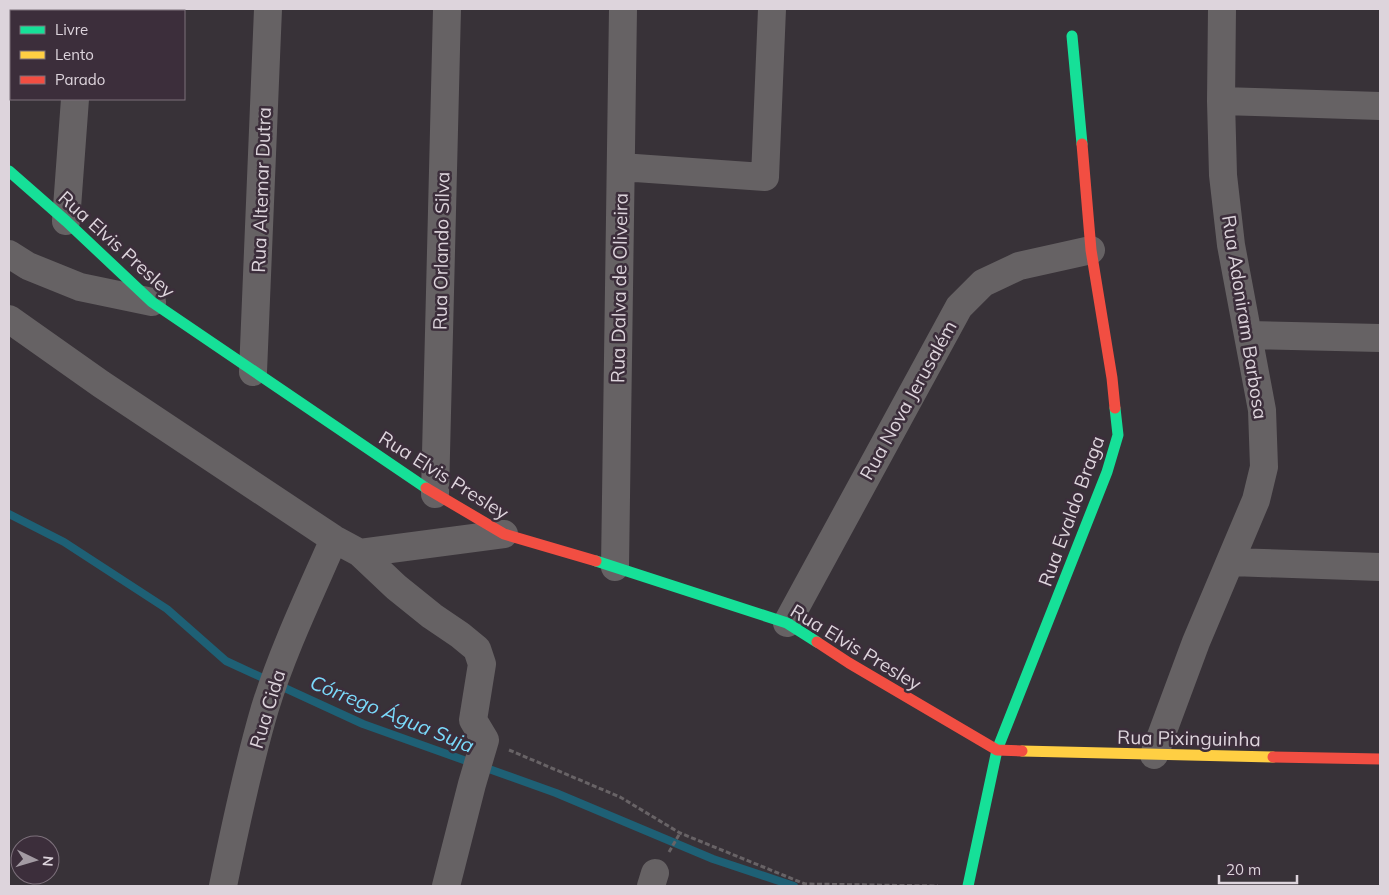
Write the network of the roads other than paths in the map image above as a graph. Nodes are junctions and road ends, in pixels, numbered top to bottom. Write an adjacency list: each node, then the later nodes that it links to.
1 (268, 9): 19 (street, Rua Altemar Dutra)
2 (447, 9): 20 (street, Rua Orlando Silva)
3 (623, 9): 10 (street, Rua Dalva de Oliveira)
4 (772, 9): 10 (street)
5 (1222, 9): 8 (street, Rua Adoniram Barbosa)
6 (1072, 36): 13 (street, Rua Evaldo Braga)
7 (75, 100): 12 (street)
8 (1221, 101): 9 (street); 17 (street, Rua Adoniram Barbosa)
9 (1380, 106)
10 (621, 167): 25 (street, Rua Dalva de Oliveira)
11 (9, 172): 12 (street, Rua Elvis Presley)
12 (66, 221): 15 (street, Rua Elvis Presley)
13 (1091, 250): 27 (street, Rua Nova Jerusalém); 28 (street, Rua Evaldo Braga)
14 (9, 254): 15 (street)
15 (152, 302): 19 (street, Rua Elvis Presley)
16 (9, 320): 22 (street)
17 (1248, 335): 18 (street); 24 (street, Rua Adoniram Barbosa)
18 (1380, 338)
19 (254, 372): 20 (street, Rua Elvis Presley)
20 (435, 494): 21 (street, Rua Elvis Presley)
21 (504, 534): 23 (street); 25 (street, Rua Elvis Presley)
22 (334, 538): 23 (street); 31 (street, Rua Cida)
23 (360, 553): 32 (street)
24 (1231, 562): 26 (street); 29 (street, Rua Adoniram Barbosa)
25 (615, 567): 27 (street, Rua Elvis Presley)
26 (1380, 567)
27 (787, 623): 28 (street, Rua Elvis Presley)
28 (997, 750): 29 (street, Rua Pixinguinha); 33 (street, Rua Evaldo Braga)
29 (1154, 756): 30 (street, Rua Pixinguinha)
30 (1380, 759)
31 (223, 886)
32 (446, 886)
33 (968, 886)

